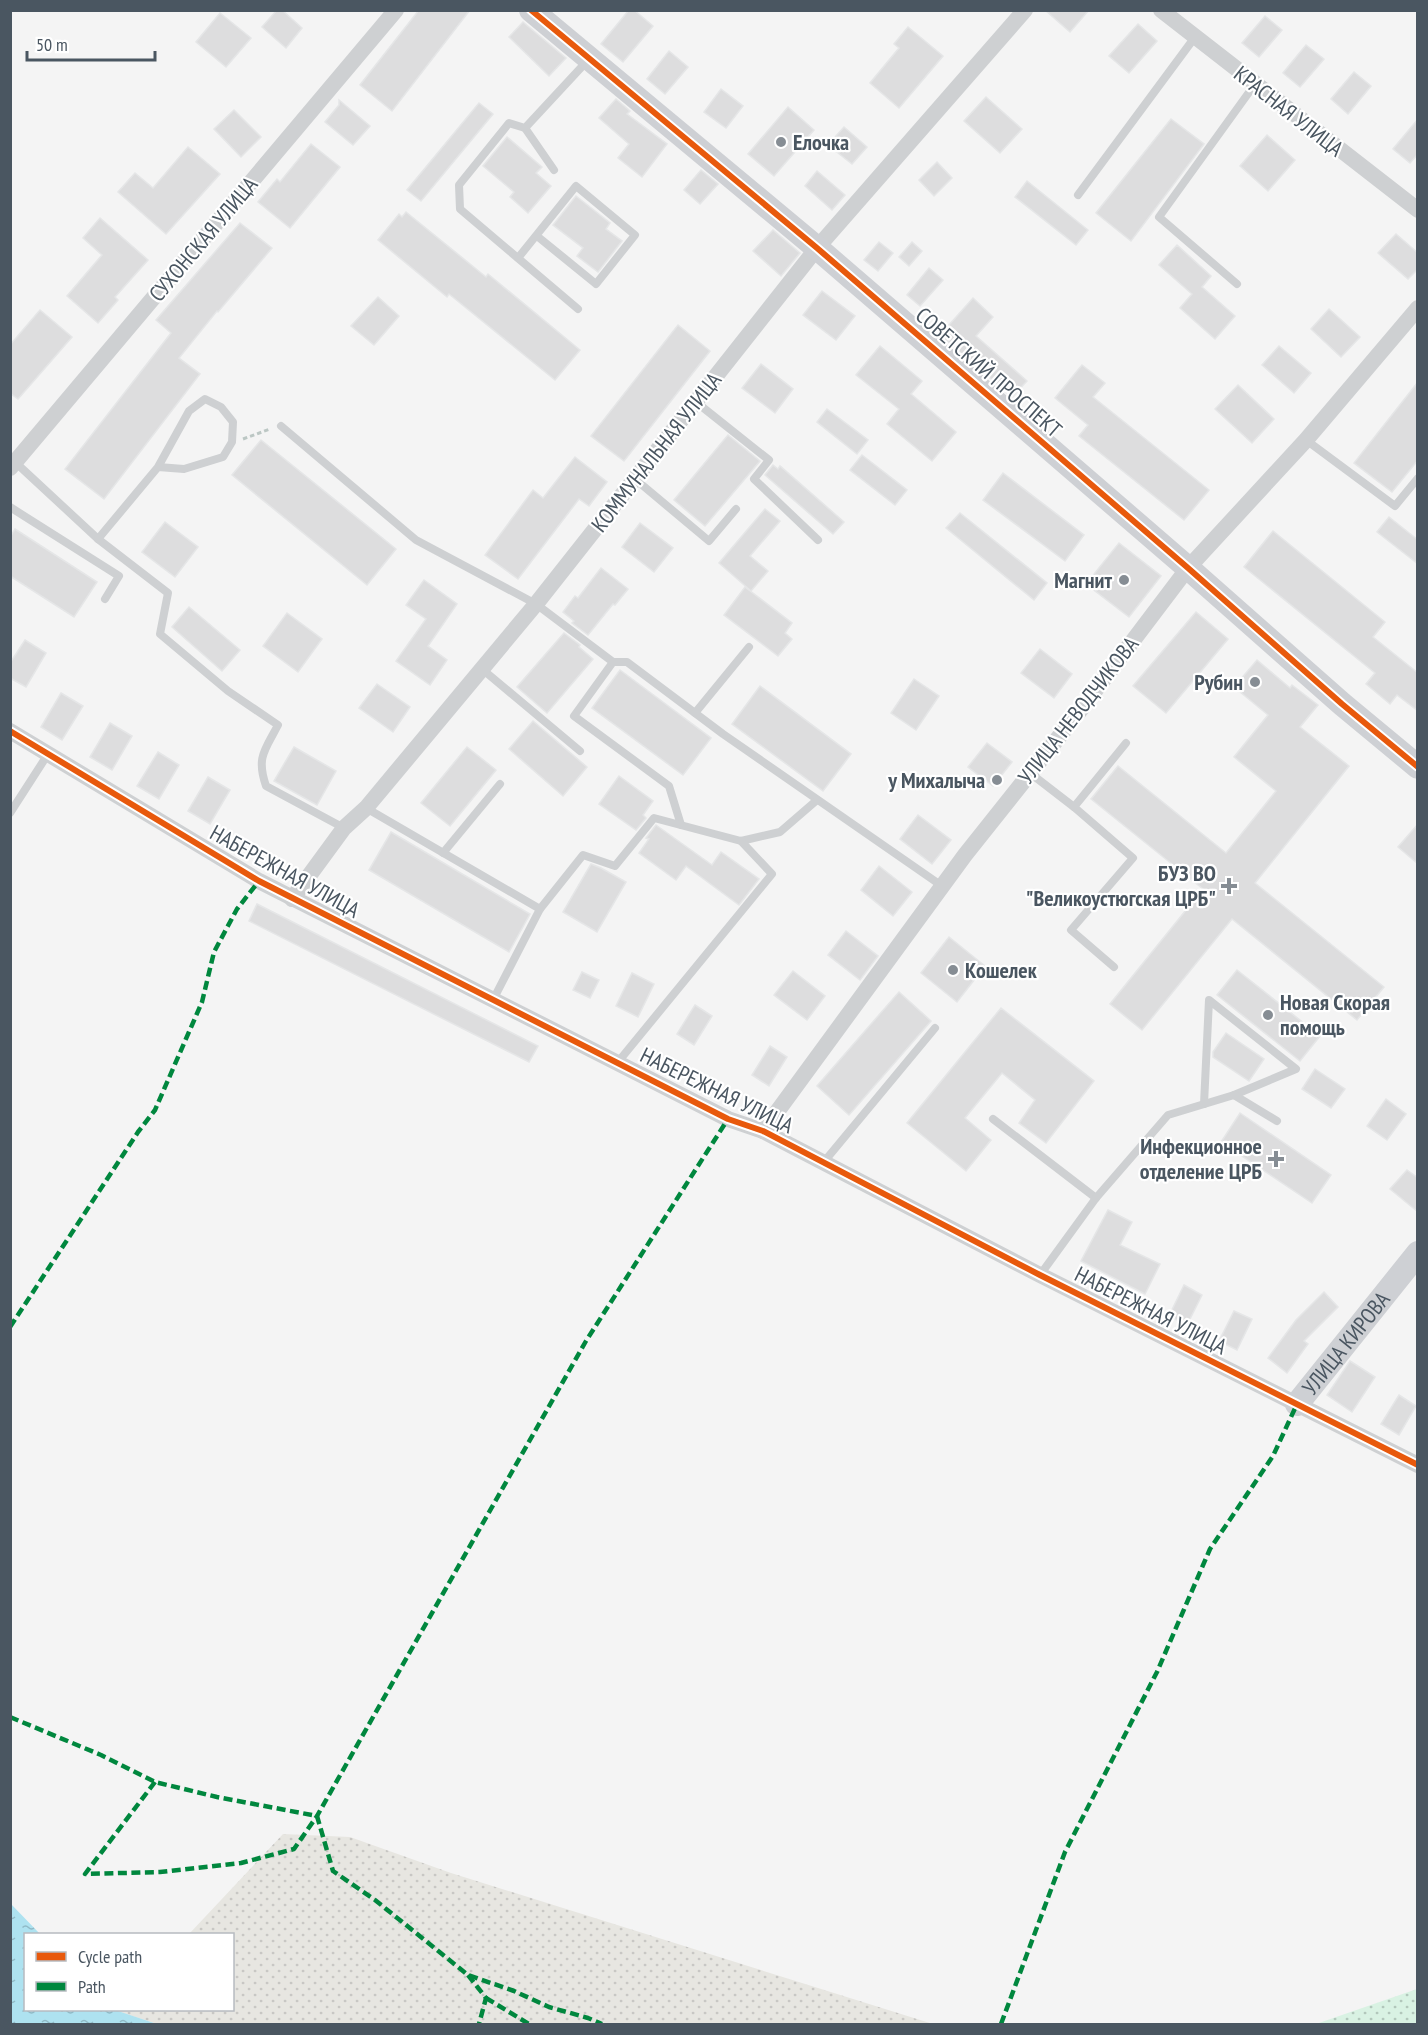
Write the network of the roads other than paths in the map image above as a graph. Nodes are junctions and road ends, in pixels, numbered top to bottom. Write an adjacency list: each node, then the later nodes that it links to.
1 (396, 10): 21 (street, СУХОНСКАЯ УЛИЦА)
2 (531, 10): 6 (street, СОВЕТСКИЙ ПРОСПЕКТ)
3 (1025, 10): 13 (street, КОММУНАЛЬНАЯ УЛИЦА)
4 (1161, 10): 5 (street, КРАСНАЯ УЛИЦА)
5 (1195, 37): 7 (street, КРАСНАЯ УЛИЦА); 10 (lane)
6 (589, 59): 8 (lane); 13 (street, СОВЕТСКИЙ ПРОСПЕКТ)
7 (1256, 84): 11 (street, КРАСНАЯ УЛИЦА); 15 (lane)
8 (525, 128): 9 (lane); 14 (lane)
9 (554, 170)
10 (1078, 195)
11 (1418, 210)
12 (537, 236): 12 (lane); 14 (lane)
13 (817, 248): 18 (street, КОММУНАЛЬНАЯ УЛИЦА); 29 (street, СОВЕТСКИЙ ПРОСПЕКТ)
14 (518, 258): 17 (lane)
15 (1237, 284)
16 (1418, 308): 20 (street, УЛИЦА НЕВОДЧИКОВА)
17 (578, 309)
18 (696, 402): 24 (street, КОММУНАЛЬНАЯ УЛИЦА); 28 (lane)
19 (281, 426): 31 (lane)
20 (1306, 440): 23 (lane); 29 (street, УЛИЦА НЕВОДЧИКОВА)
21 (13, 465): 27 (lane)
22 (158, 467): 22 (lane); 27 (lane)
23 (1418, 478)
24 (635, 479): 26 (lane); 31 (street, КОММУНАЛЬНАЯ УЛИЦА)
25 (10, 507): 30 (lane)
26 (736, 509)
27 (98, 539): 48 (lane)
28 (818, 540)
29 (1188, 568): 40 (street, СОВЕТСКИЙ ПРОСПЕКТ); 41 (street, УЛИЦА НЕВОДЧИКОВА)
30 (105, 599)
31 (536, 604): 33 (lane); 34 (street, КОММУНАЛЬНАЯ УЛИЦА)
32 (749, 647): 35 (lane)
33 (613, 662): 35 (lane); 47 (lane)
34 (482, 669): 38 (lane); 45 (street, КОММУНАЛЬНАЯ УЛИЦА)
35 (695, 713): 43 (lane)
36 (10, 731): 39 (street, НАБЕРЕЖНАЯ УЛИЦА)
37 (1126, 742): 44 (lane)
38 (580, 751)
39 (48, 754): 46 (lane); 52 (street, НАБЕРЕЖНАЯ УЛИЦА)
40 (1418, 767)
41 (1030, 773): 44 (lane); 51 (street, УЛИЦА НЕВОДЧИКОВА)
42 (500, 784): 50 (lane)
43 (817, 800): 49 (lane); 51 (lane)
44 (1074, 807): 54 (lane)
45 (366, 808): 48 (street, КОММУНАЛЬНАЯ УЛИЦА); 50 (lane)
46 (10, 813)
47 (681, 825): 49 (lane); 53 (lane)
48 (344, 828): 52 (street, КОММУНАЛЬНАЯ УЛИЦА)
49 (741, 841): 57 (lane)
50 (443, 853): 53 (lane)
51 (942, 886): 62 (street, УЛИЦА НЕВОДЧИКОВА)
52 (292, 899): 55 (street, НАБЕРЕЖНАЯ УЛИЦА)
53 (540, 909): 55 (lane)
54 (1114, 967)
55 (493, 1000): 57 (street, НАБЕРЕЖНАЯ УЛИЦА)
56 (935, 1028): 63 (lane)
57 (618, 1062): 62 (street, НАБЕРЕЖНАЯ УЛИЦА)
58 (1234, 1095): 59 (lane); 59 (lane); 61 (lane)
59 (1204, 1104): 64 (lane)
60 (993, 1119): 64 (lane)
61 (1277, 1121)
62 (763, 1131): 63 (street, НАБЕРЕЖНАЯ УЛИЦА)
63 (823, 1163): 66 (street, НАБЕРЕЖНАЯ УЛИЦА)
64 (1096, 1198): 66 (lane)
65 (1418, 1253): 67 (street, УЛИЦА КИРОВА)
66 (1040, 1275): 67 (street, НАБЕРЕЖНАЯ УЛИЦА)
67 (1297, 1404): 68 (street, НАБЕРЕЖНАЯ УЛИЦА)
68 (1418, 1465)

